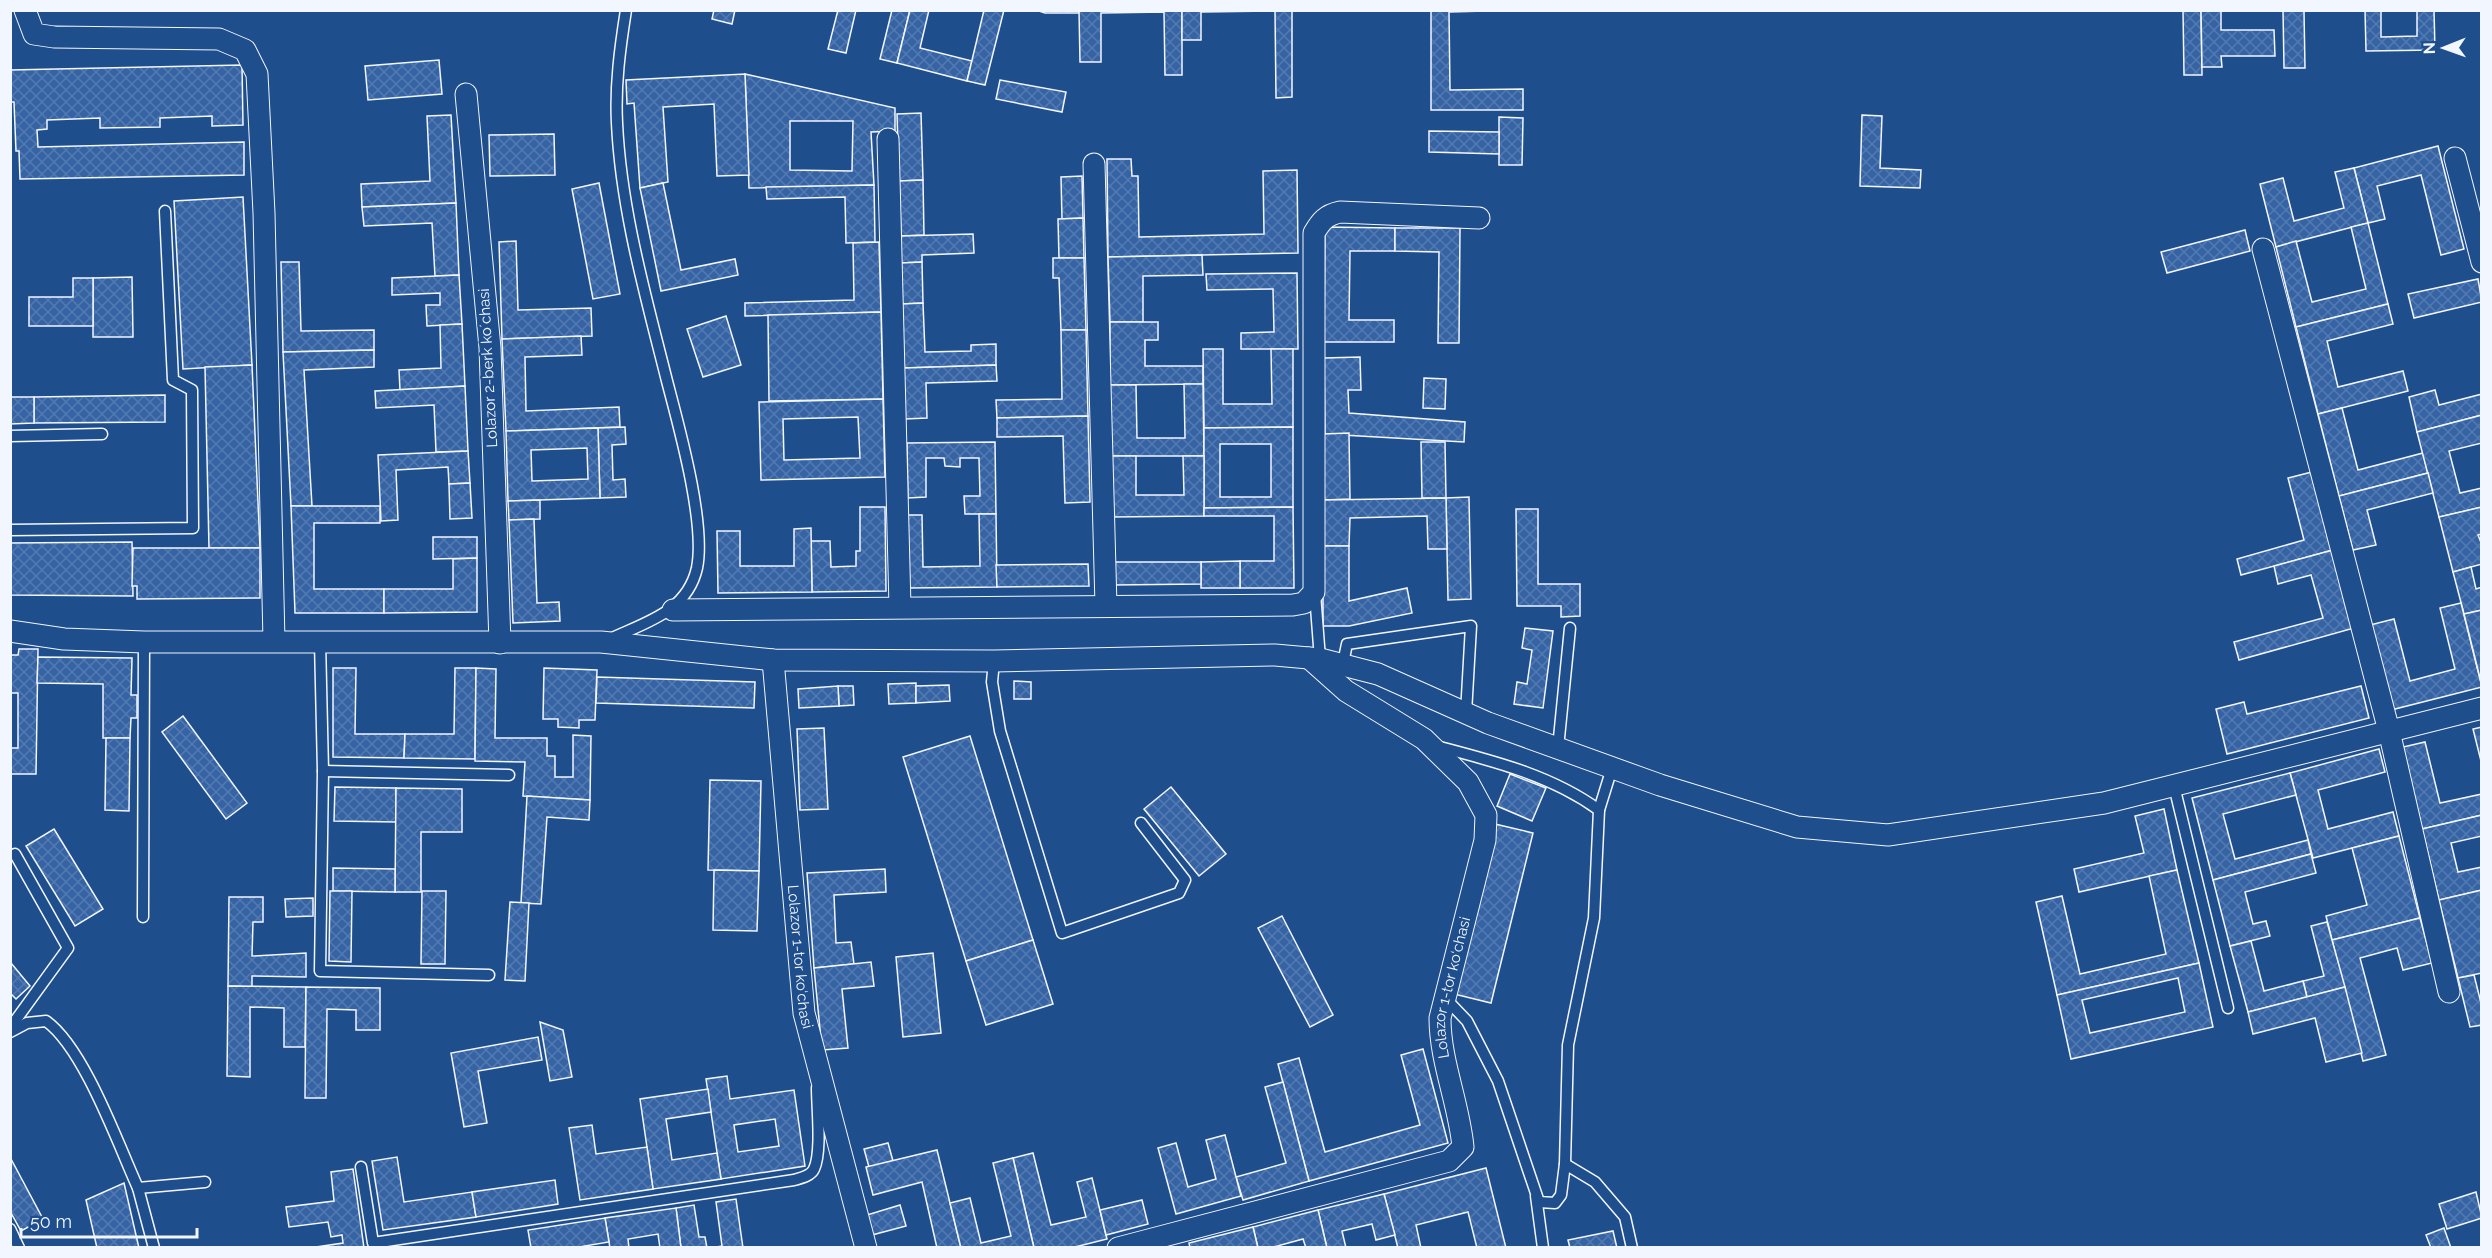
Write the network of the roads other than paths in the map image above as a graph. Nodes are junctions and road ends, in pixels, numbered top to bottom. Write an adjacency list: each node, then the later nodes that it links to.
1 (25, 10): 20 (street)
2 (626, 10): 17 (lane)
3 (466, 94): 24 (street, Lolazor 2-berk koʼchasi)
4 (888, 139): 16 (street)
5 (2455, 158): 10 (street)
6 (1094, 164): 15 (street)
7 (165, 211): 13 (lane)
8 (1479, 218): 14 (street)
9 (2263, 249): 31 (street)
10 (2481, 262)
11 (102, 434): 12 (lane)
12 (10, 436)
13 (10, 530)
14 (1314, 592): 15 (street); 25 (lane)
15 (1106, 606): 16 (street)
16 (900, 607): 17 (street)
17 (673, 610): 23 (lane)
18 (1570, 628): 33 (lane)
19 (10, 631): 22 (street)
20 (274, 641): 21 (street); 22 (street)
21 (320, 641): 24 (street); 35 (lane)
22 (144, 642): 41 (lane)
23 (601, 642): 24 (street); 26 (street)
24 (500, 643)
25 (1314, 658): 27 (street); 28 (street); 32 (street, Lolazor 1-tor ko‘chasi)
26 (773, 660): 27 (street); 47 (street, Lolazor 1-tor ko‘chasi)
27 (994, 661): 39 (lane)
28 (1343, 663): 30 (street); 30 (lane)
29 (2481, 708): 31 (street)
30 (1466, 713): 33 (street)
31 (2389, 731): 37 (street); 43 (street)
32 (1429, 744): 38 (lane); 44 (street, Lolazor 1-tor ko‘chasi)
33 (1558, 748): 34 (street)
34 (1612, 768): 37 (street); 38 (lane)
35 (323, 771): 36 (lane); 42 (lane)
36 (509, 775)
37 (2174, 786): 45 (lane)
38 (1599, 810): 48 (lane)
39 (1141, 823)
40 (15, 854): 46 (lane)
41 (143, 917)
42 (489, 975)
43 (2449, 992)
44 (1445, 998): 52 (lane); 57 (street, Lolazor 1-tor ko‘chasi)
45 (2228, 1008)
46 (10, 1030): 51 (lane)
47 (817, 1067): 49 (lane); 56 (street, Lolazor 1-tor ko‘chasi)
48 (1565, 1164): 52 (lane); 59 (lane)
49 (361, 1167)
50 (205, 1182): 51 (lane)
51 (138, 1188): 55 (lane)
52 (1536, 1196): 58 (lane)
53 (10, 1228): 54 (lane)
54 (19, 1248)
55 (154, 1248)
56 (866, 1248)
57 (1118, 1248)
58 (1544, 1248)
59 (1632, 1248)

